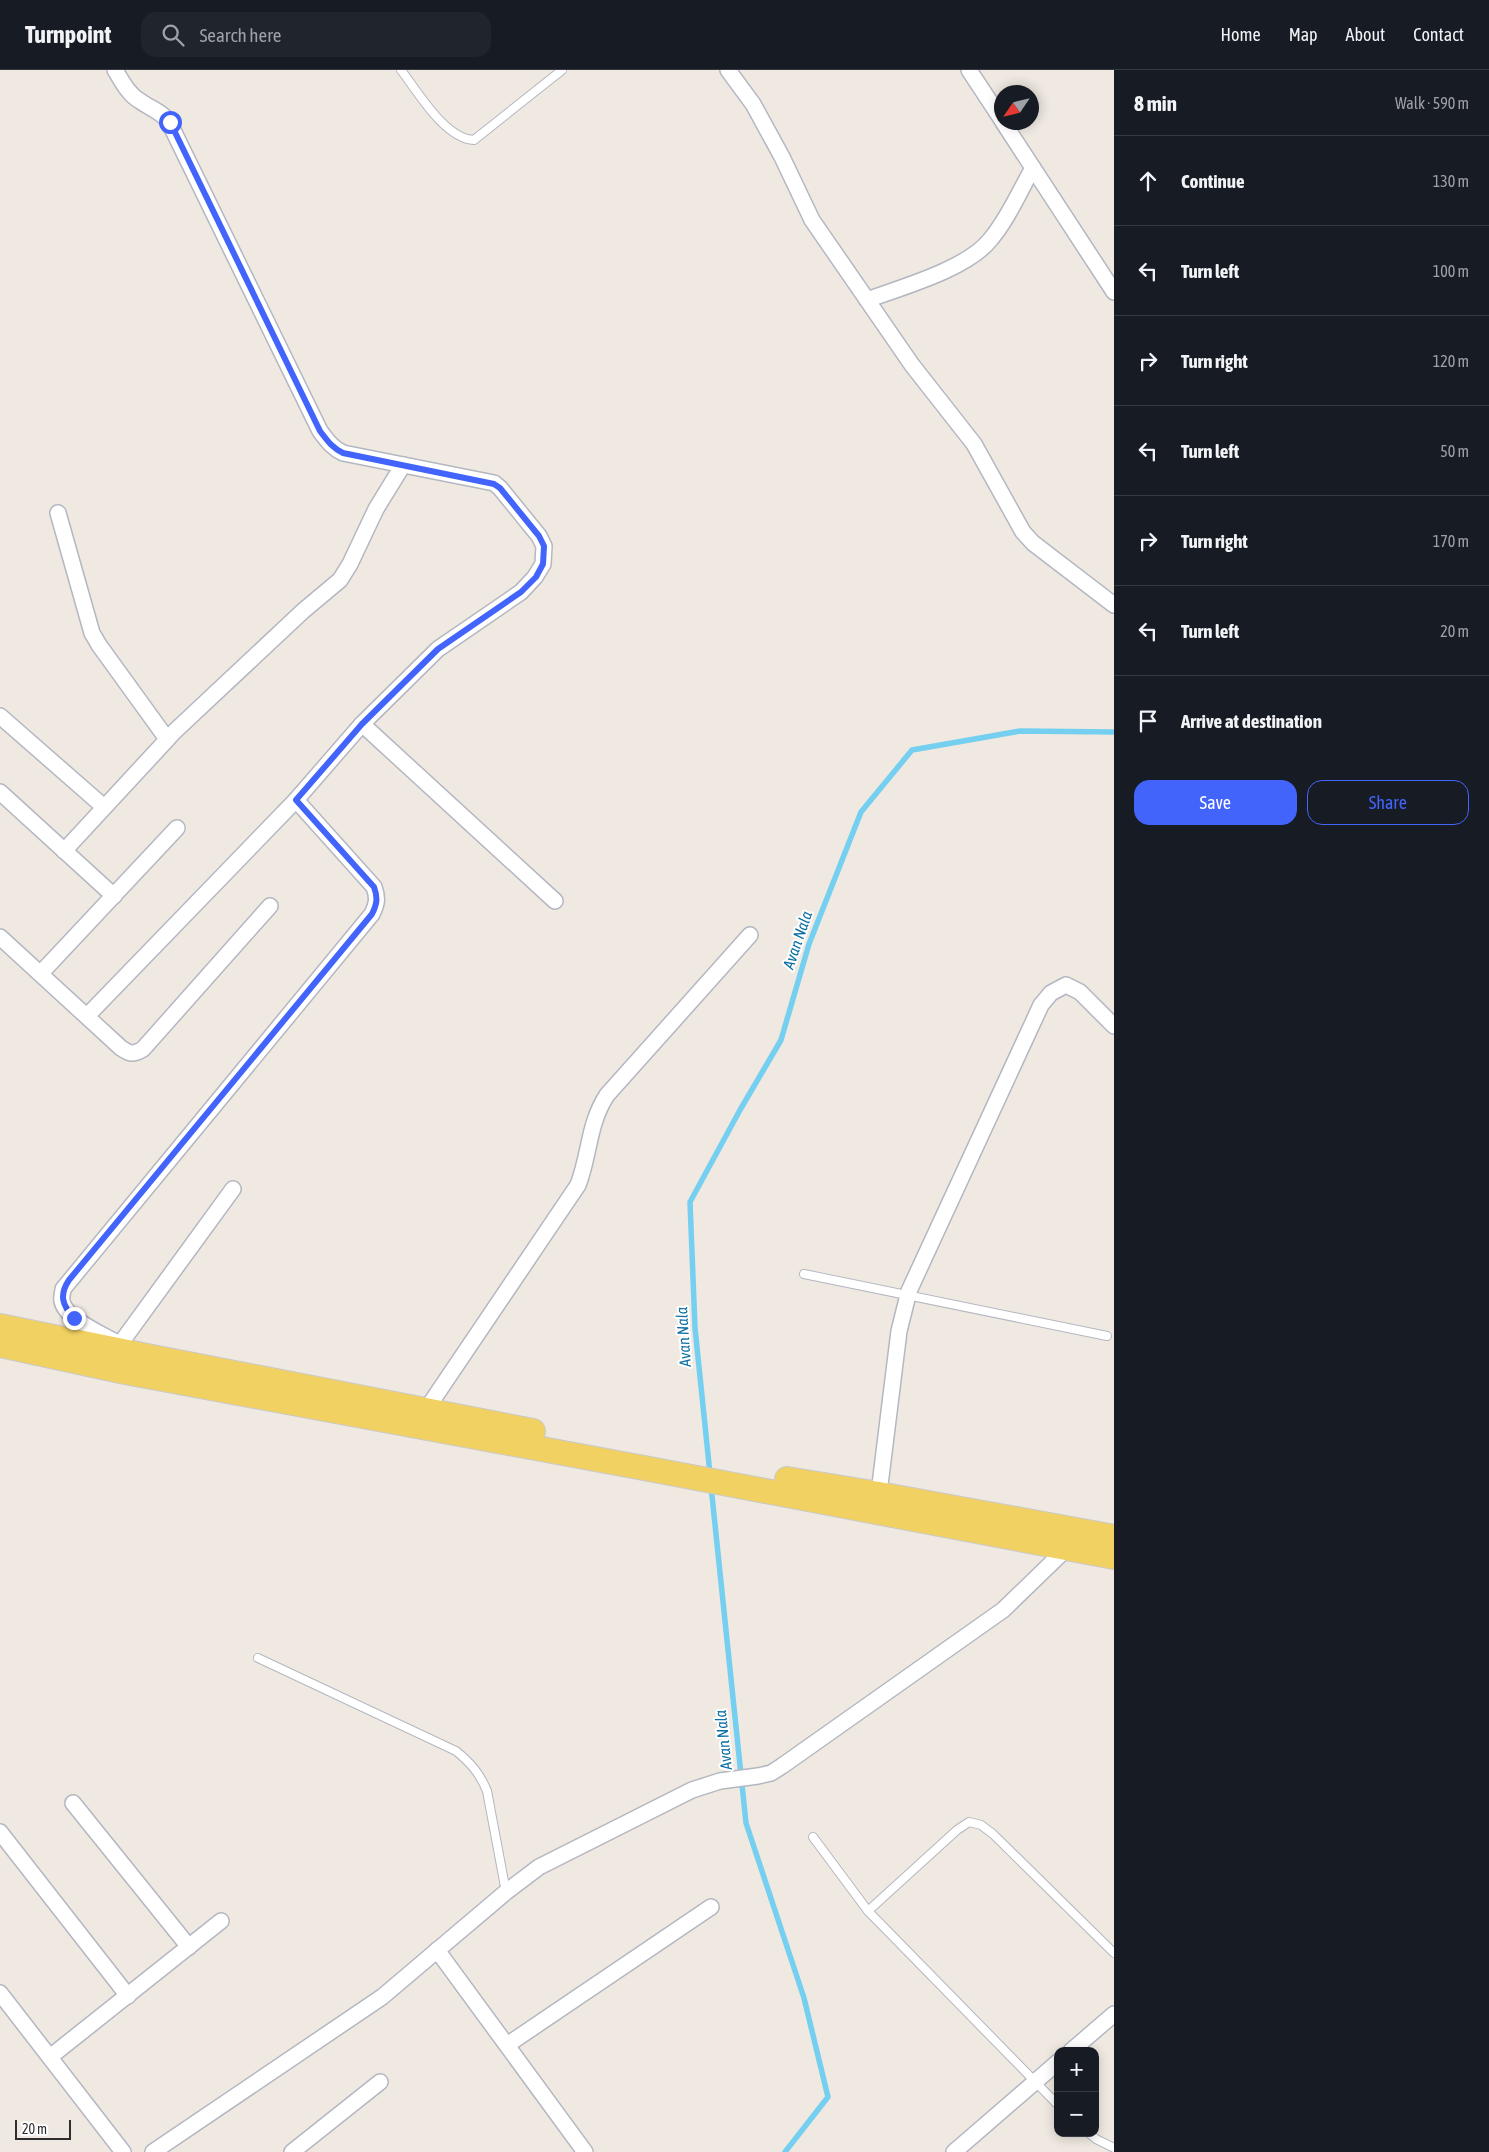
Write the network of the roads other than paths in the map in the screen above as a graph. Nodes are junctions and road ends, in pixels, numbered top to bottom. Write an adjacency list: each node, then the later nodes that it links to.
1 (115, 70): 11 (street)
2 (401, 70): 3 (lane)
3 (562, 70)
4 (728, 70): 10 (street)
5 (968, 70): 6 (street)
6 (994, 109)
7 (1008, 130): 8 (street)
8 (1033, 168): 9 (street); 10 (street)
9 (1114, 292)
10 (867, 300): 13 (street)
11 (403, 465): 15 (street); 16 (street)
12 (58, 513): 16 (street)
13 (1114, 605)
14 (0, 716): 19 (street)
15 (362, 724): 18 (street); 23 (street)
16 (167, 739): 19 (street)
17 (0, 792): 21 (street)
18 (296, 800): 28 (street); 36 (street)
19 (104, 808): 21 (street)
20 (177, 828): 22 (street)
21 (64, 851): 22 (street)
22 (114, 896): 27 (street)
23 (555, 901)
24 (270, 906): 28 (street)
25 (750, 935): 37 (street)
26 (0, 937): 27 (street)
27 (41, 973): 28 (street)
28 (87, 1016)
29 (1114, 1026): 32 (street)
30 (233, 1189): 36 (street)
31 (804, 1274): 32 (lane)
32 (907, 1297): 34 (lane); 39 (street)
33 (0, 1326): 36 (main road)
34 (1107, 1336)
35 (0, 1345): 36 (main road)
36 (114, 1354): 37 (main road); 38 (main road)
37 (426, 1410): 38 (main road)
38 (645, 1460): 39 (main road)
39 (877, 1504): 40 (main road); 41 (main road)
40 (1114, 1538)
41 (1066, 1549): 42 (main road); 47 (street)
42 (1114, 1558)
43 (258, 1658): 47 (lane)
44 (74, 1803): 51 (street)
45 (0, 1832): 55 (street)
46 (813, 1837): 49 (lane)
47 (506, 1892): 52 (street)
48 (711, 1907): 57 (street)
49 (868, 1911): 53 (lane); 62 (lane)
50 (221, 1922): 51 (street)
51 (189, 1947): 55 (street)
52 (437, 1950): 57 (street); 67 (street)
53 (1114, 1952)
54 (0, 1993): 59 (street)
55 (128, 1996): 59 (street)
56 (1114, 2014): 58 (street)
57 (507, 2045): 69 (street)
58 (1076, 2047)
59 (50, 2057): 66 (street)
60 (1054, 2066): 62 (street)
61 (380, 2082): 68 (street)
62 (1036, 2082): 63 (lane); 70 (street)
63 (1054, 2101)
64 (1094, 2137): 65 (lane)
65 (1114, 2148)
66 (123, 2152)
67 (153, 2152)
68 (292, 2152)
69 (585, 2152)
70 (954, 2152)

